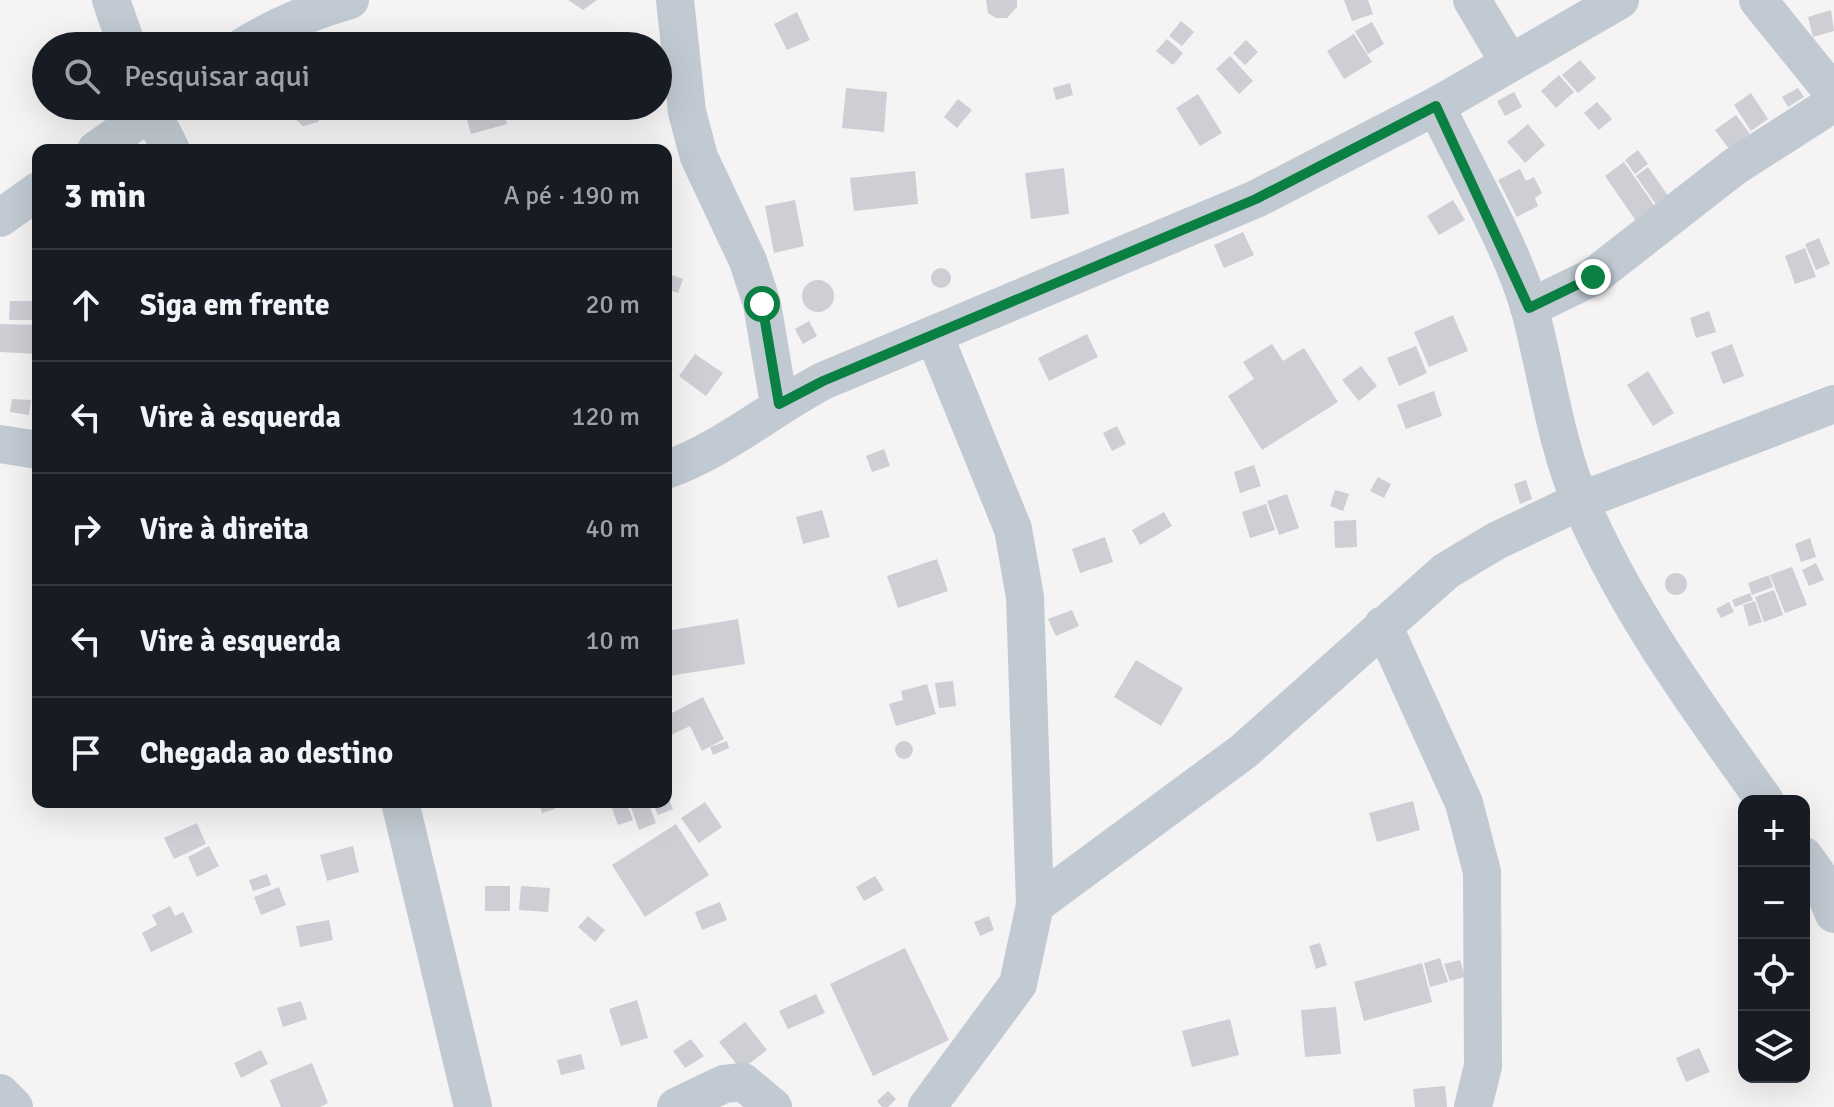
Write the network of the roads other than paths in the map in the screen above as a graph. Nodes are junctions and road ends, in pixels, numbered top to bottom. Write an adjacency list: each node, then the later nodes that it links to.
1 (111, 0): 7 (street)
2 (350, 0): 8 (street)
3 (675, 0): 21 (street)
4 (1472, 0): 9 (street)
5 (1620, 0): 9 (street)
6 (1758, 0): 10 (street)
7 (122, 32)
8 (272, 32)
9 (1509, 62): 12 (street)
10 (1834, 94)
11 (1834, 103): 19 (street)
12 (1436, 106): 19 (street); 20 (street)
13 (136, 120): 15 (street)
14 (157, 120): 16 (street)
15 (104, 144)
16 (168, 144)
17 (32, 195): 18 (street)
18 (0, 218)
19 (1529, 308): 26 (street)
20 (934, 335): 21 (street); 31 (street)
21 (779, 404): 25 (street)
22 (1834, 404): 26 (street)
23 (0, 444): 24 (street)
24 (32, 449)
25 (672, 467)
26 (1580, 501): 27 (street); 28 (street)
27 (1383, 625): 31 (street); 39 (street)
28 (1761, 795)
29 (401, 808): 35 (street)
30 (1810, 864): 32 (street)
31 (1035, 905): 38 (street)
32 (1834, 914)
33 (0, 1093): 34 (street)
34 (14, 1107)
35 (473, 1107)
36 (676, 1107): 37 (street)
37 (773, 1107)
38 (927, 1107)
39 (1473, 1107)

